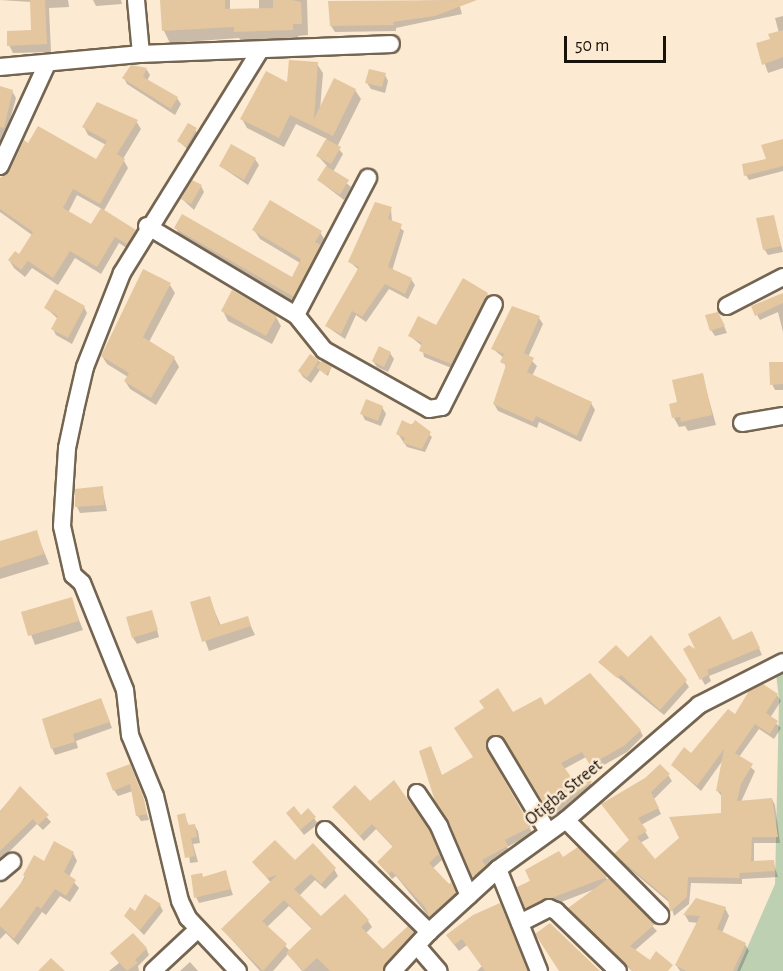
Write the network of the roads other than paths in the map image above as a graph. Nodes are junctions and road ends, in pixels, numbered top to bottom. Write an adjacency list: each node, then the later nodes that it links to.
1 (136, 0): 4 (street)
2 (391, 44): 3 (street)
3 (259, 52): 4 (street); 9 (street)
4 (141, 54): 5 (street)
5 (46, 66): 6 (street); 7 (street)
6 (0, 67)
7 (0, 166)
8 (368, 178): 13 (street)
9 (147, 226): 13 (street); 26 (street)
10 (783, 277): 12 (street)
11 (494, 304): 13 (street)
12 (727, 306)
13 (296, 315)
14 (783, 416): 15 (street)
15 (742, 423)
16 (778, 664): 19 (street, Otigba Street)
17 (496, 745): 21 (street)
18 (417, 793): 23 (street)
19 (566, 820): 21 (street, Otigba Street); 24 (street)
20 (325, 830): 27 (street)
21 (548, 832): 22 (street, Otigba Street)
22 (498, 869): 23 (street, Otigba Street); 25 (street)
23 (469, 896): 27 (street, Otigba Street)
24 (660, 915)
25 (520, 923): 33 (street); 34 (street)
26 (198, 930): 29 (street); 30 (street)
27 (429, 932): 28 (street, Otigba Street)
28 (417, 946): 31 (street, Otigba Street); 32 (street)
29 (153, 971)
30 (238, 971)
31 (393, 971)
32 (439, 971)
33 (539, 971)
34 (618, 971)

